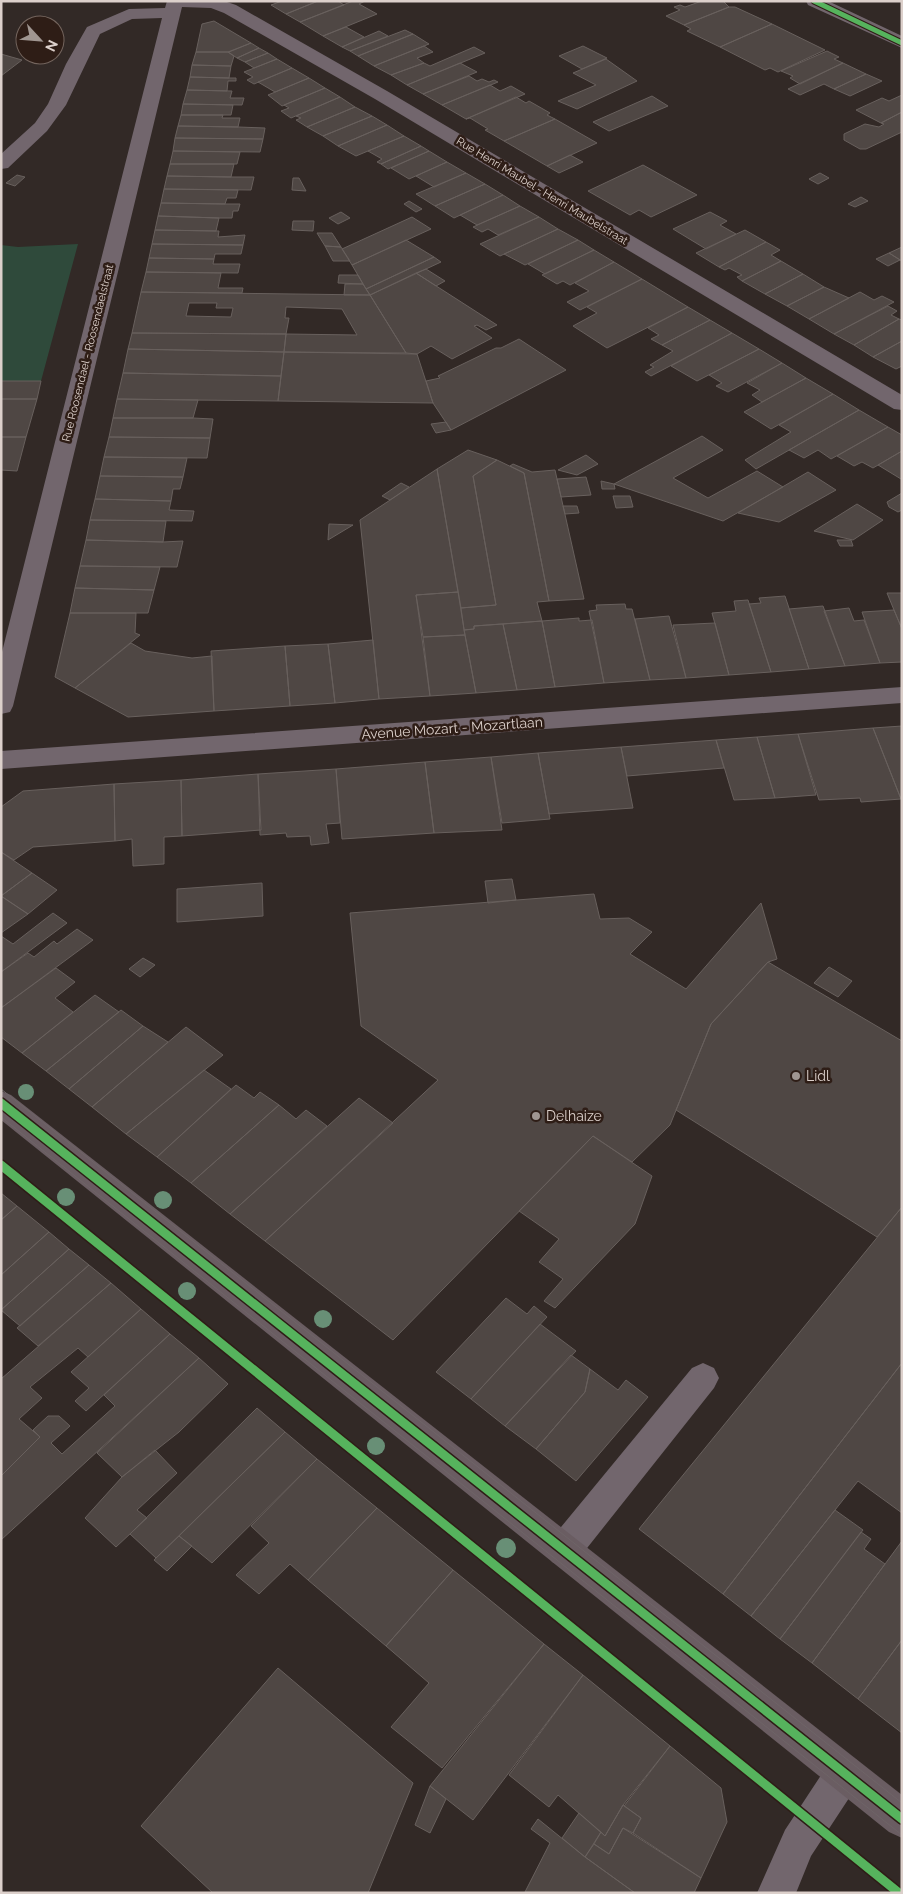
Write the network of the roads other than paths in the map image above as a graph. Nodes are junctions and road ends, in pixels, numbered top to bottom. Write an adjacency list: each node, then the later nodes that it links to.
1 (814, 1): 3 (street)
2 (174, 5): 4 (street, Rue Henri Maubel - Henri Maubelstraat); 5 (street, Rue Henri Maubel - Henri Maubelstraat); 7 (street, Rue Roosendael - Roosendaelstraat)
3 (902, 43)
4 (1, 164)
5 (902, 404)
6 (902, 695): 8 (street, Avenue Mozart - Mozartlaan)
7 (1, 706)
8 (1, 760)
9 (1, 1103): 11 (main road)
10 (703, 1378): 11 (street)
11 (564, 1550): 12 (main road)
12 (844, 1773): 13 (main road); 14 (street)
13 (902, 1819)
14 (776, 1893)

